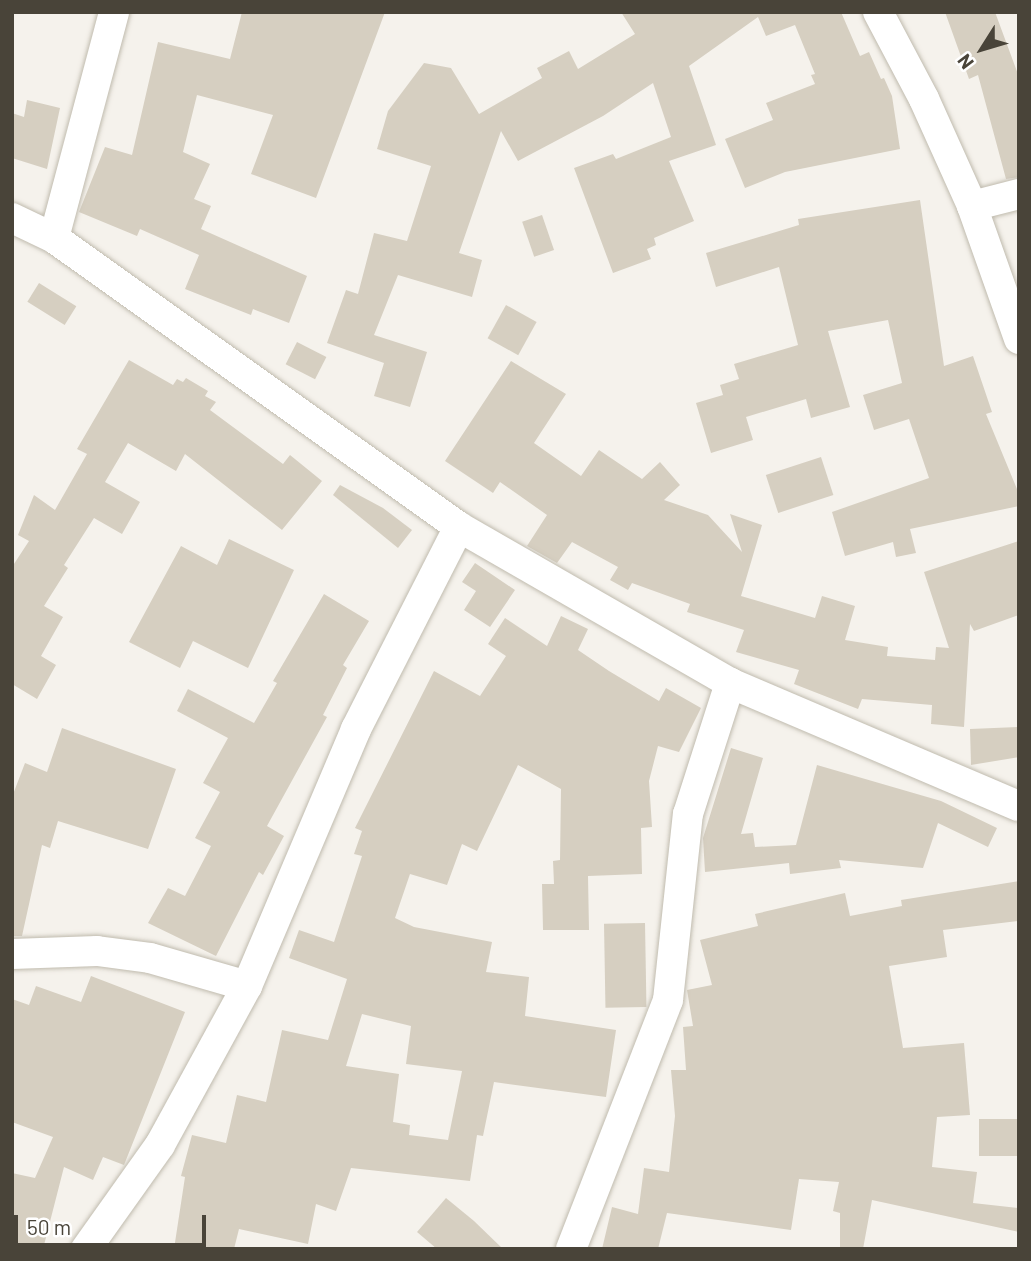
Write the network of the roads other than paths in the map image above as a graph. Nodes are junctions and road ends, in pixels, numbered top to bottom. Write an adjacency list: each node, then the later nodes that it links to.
1 (114, 12): 6 (street)
2 (878, 12): 4 (street)
3 (1019, 194): 4 (street)
4 (972, 206): 7 (street)
5 (12, 218): 6 (street)
6 (54, 238): 8 (street)
7 (1019, 339)
8 (459, 527): 9 (street); 12 (street)
9 (730, 683): 10 (street); 14 (street)
10 (1019, 806)
11 (12, 954): 12 (street)
12 (247, 986): 13 (street)
13 (86, 1249)
14 (571, 1249)

